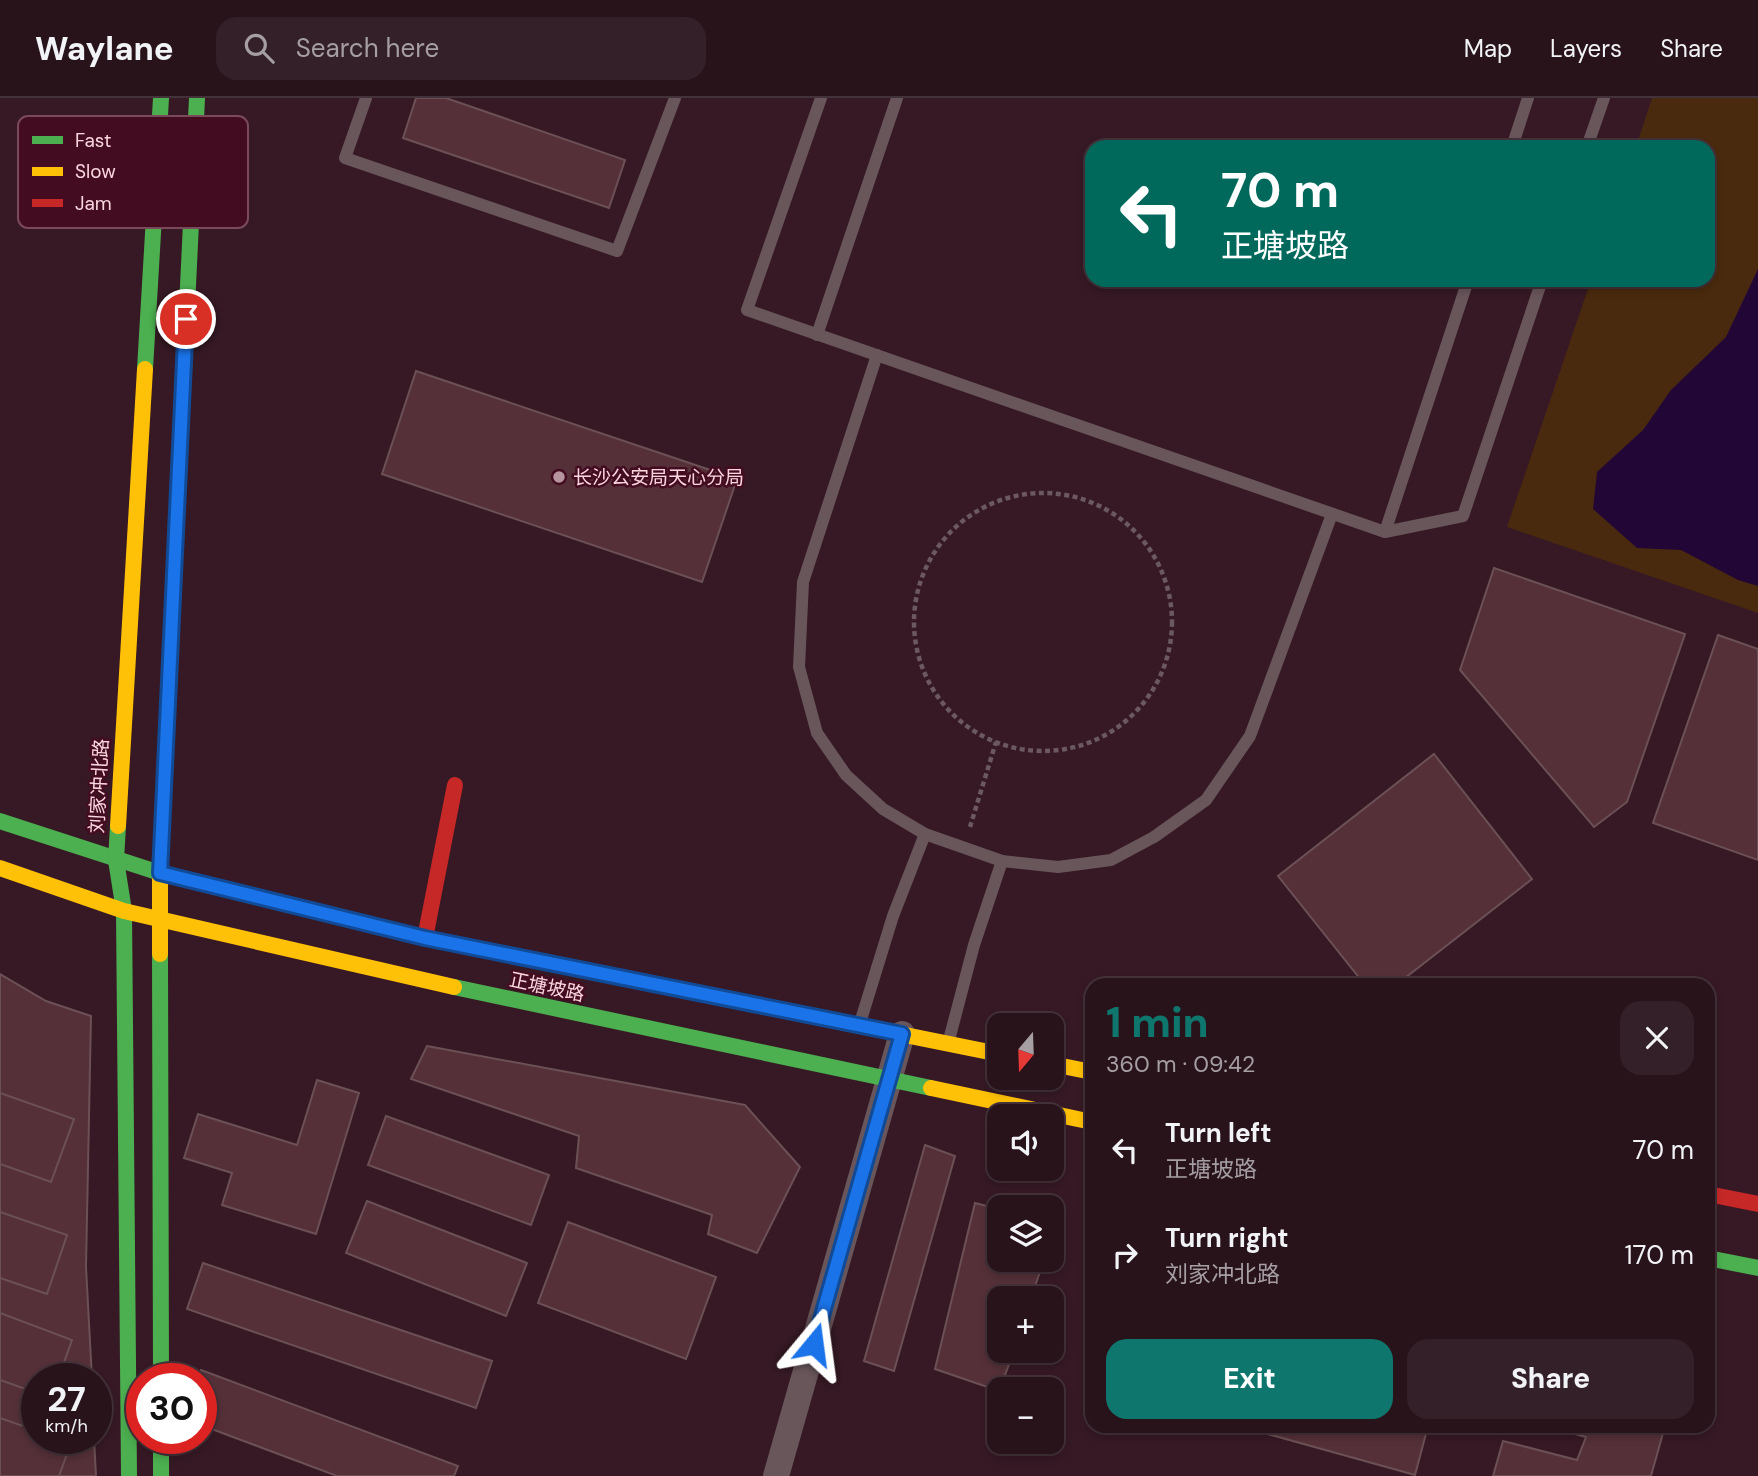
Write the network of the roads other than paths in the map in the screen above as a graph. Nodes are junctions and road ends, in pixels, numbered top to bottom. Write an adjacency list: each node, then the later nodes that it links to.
1 (161, 98): 9 (main road, 刘家冲北路)
2 (197, 98): 10 (main road)
3 (366, 98): 4 (lane)
4 (676, 98)
5 (821, 98): 17 (lane)
6 (897, 98): 17 (lane)
7 (1528, 98): 11 (lane)
8 (1604, 98): 12 (lane)
9 (160, 116)
10 (196, 116)
11 (1514, 140)
12 (1589, 140)
13 (153, 228): 24 (main road, 刘家冲北路)
14 (191, 228): 27 (main road)
15 (1466, 287): 20 (lane)
16 (1540, 287): 20 (lane)
17 (817, 335): 18 (lane)
18 (877, 355): 19 (lane); 23 (lane)
19 (1332, 514): 20 (lane); 25 (lane)
20 (1385, 532)
21 (455, 785): 30 (main road)
22 (0, 821): 24 (main road, 正塘坡路)
23 (925, 834): 25 (lane); 31 (lane)
24 (116, 860): 27 (main road, 正塘坡路); 28 (main road, 刘家冲北路)
25 (1002, 861): 33 (lane)
26 (0, 868): 28 (main road, 正塘坡路)
27 (160, 873): 29 (main road); 30 (main road, 正塘坡路)
28 (124, 911): 29 (main road, 正塘坡路); 45 (main road, 刘家冲北路)
29 (162, 920): 37 (main road, 正塘坡路); 43 (main road)
30 (425, 938): 31 (main road, 正塘坡路)
31 (858, 1027): 32 (main road, 正塘坡路)
32 (902, 1034): 33 (main road, 正塘坡路); 37 (street)
33 (948, 1043): 34 (main road, 正塘坡路)
34 (987, 1051)
35 (1064, 1066): 36 (main road)
36 (1085, 1071)
37 (889, 1079): 38 (main road, 正塘坡路); 47 (street)
38 (1085, 1121)
39 (1715, 1195): 40 (main road)
40 (1758, 1204)
41 (1715, 1259): 42 (main road)
42 (1758, 1268)
43 (161, 1363)
44 (161, 1454): 46 (main road)
45 (129, 1476)
46 (161, 1476)
47 (776, 1476)

